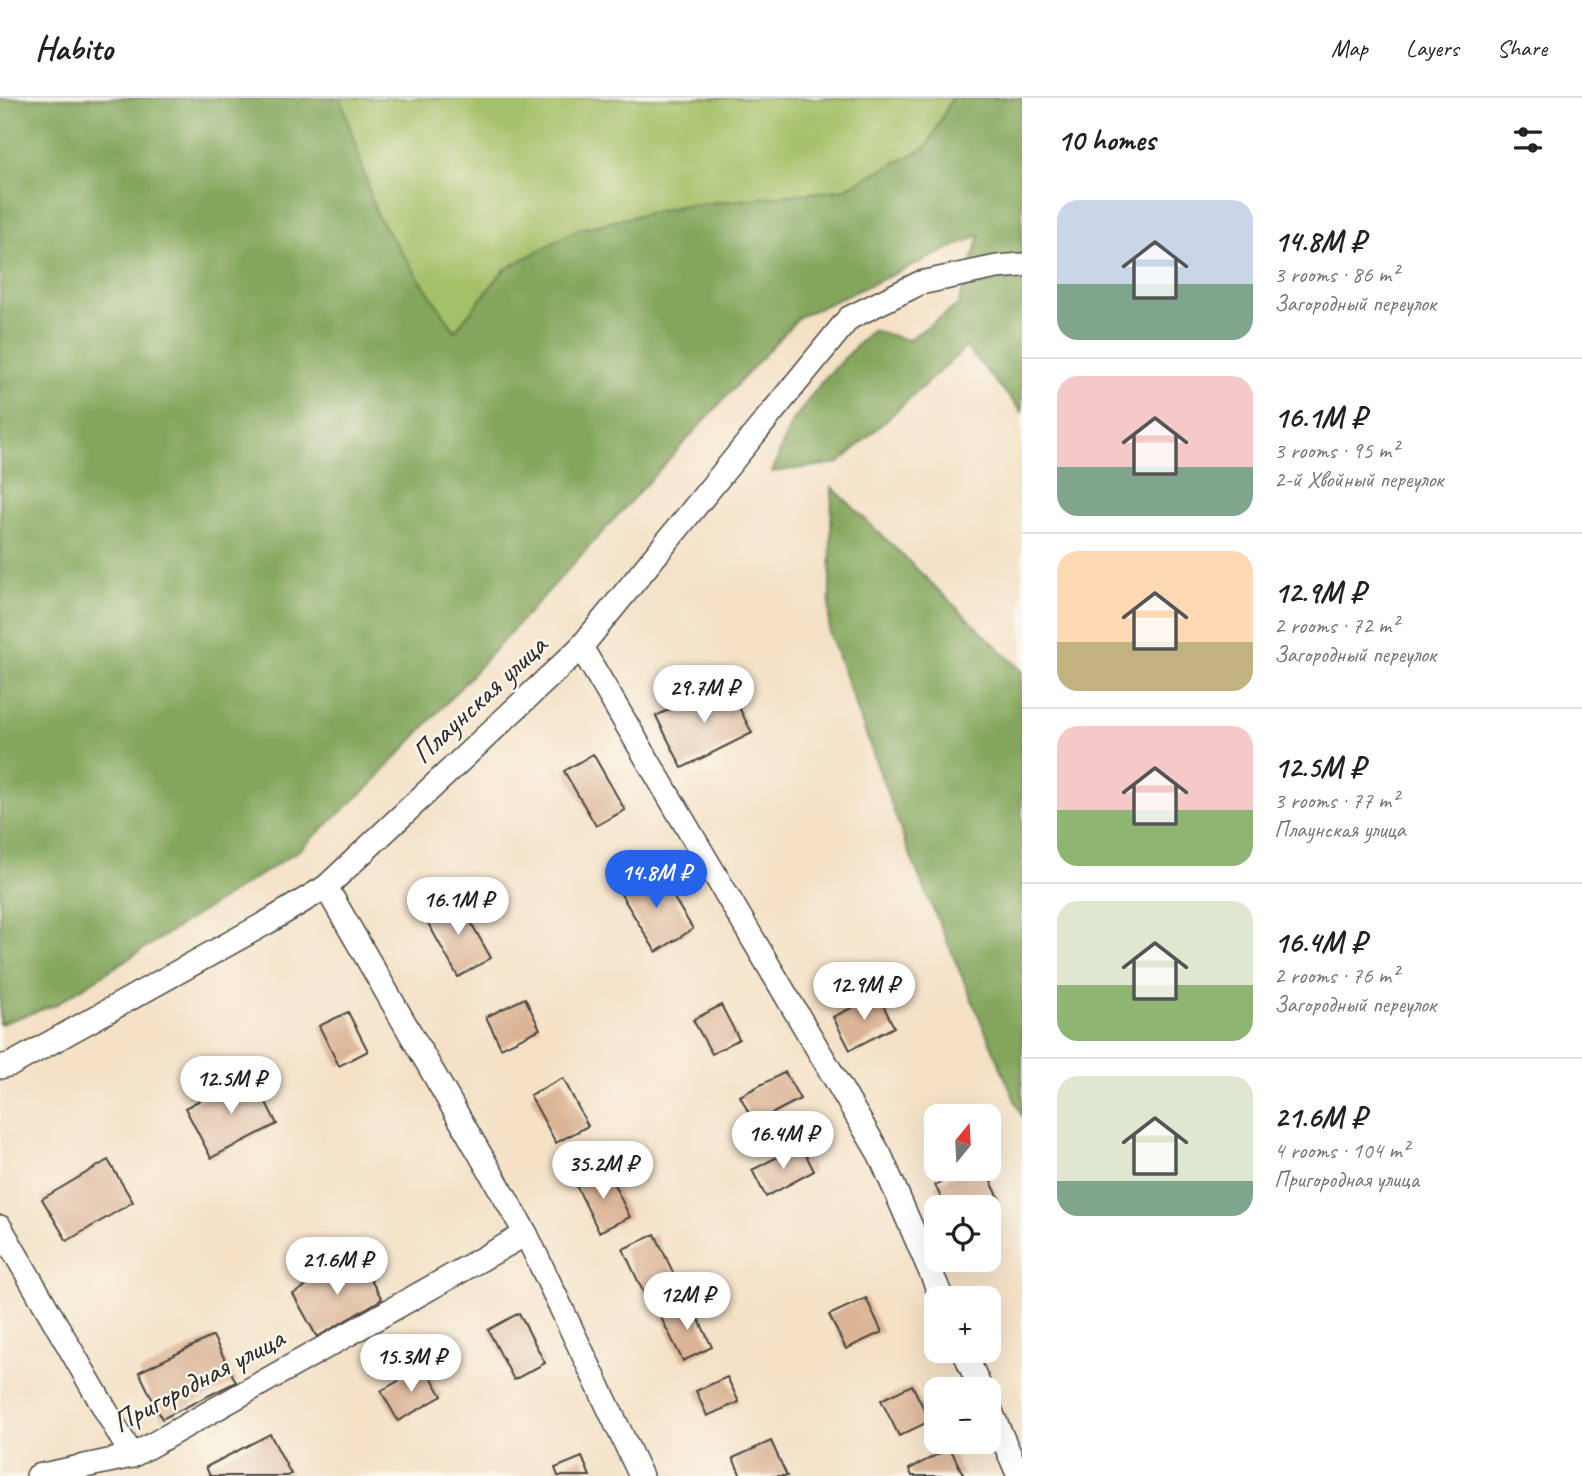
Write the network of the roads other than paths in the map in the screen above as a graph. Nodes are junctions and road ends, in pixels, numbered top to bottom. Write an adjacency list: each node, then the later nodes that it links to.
1 (1022, 265): 2 (street, Плаунская улица)
2 (581, 647): 3 (street, Плаунская улица); 7 (street)
3 (326, 887): 4 (street, Плаунская улица); 6 (street)
4 (0, 1067)
5 (0, 1227): 9 (street)
6 (526, 1234): 9 (street, Пригородная улица); 11 (street)
7 (937, 1286)
8 (1001, 1435): 12 (street)
9 (132, 1456): 10 (street, Пригородная улица)
10 (38, 1476)
11 (641, 1476)
12 (1019, 1476)

